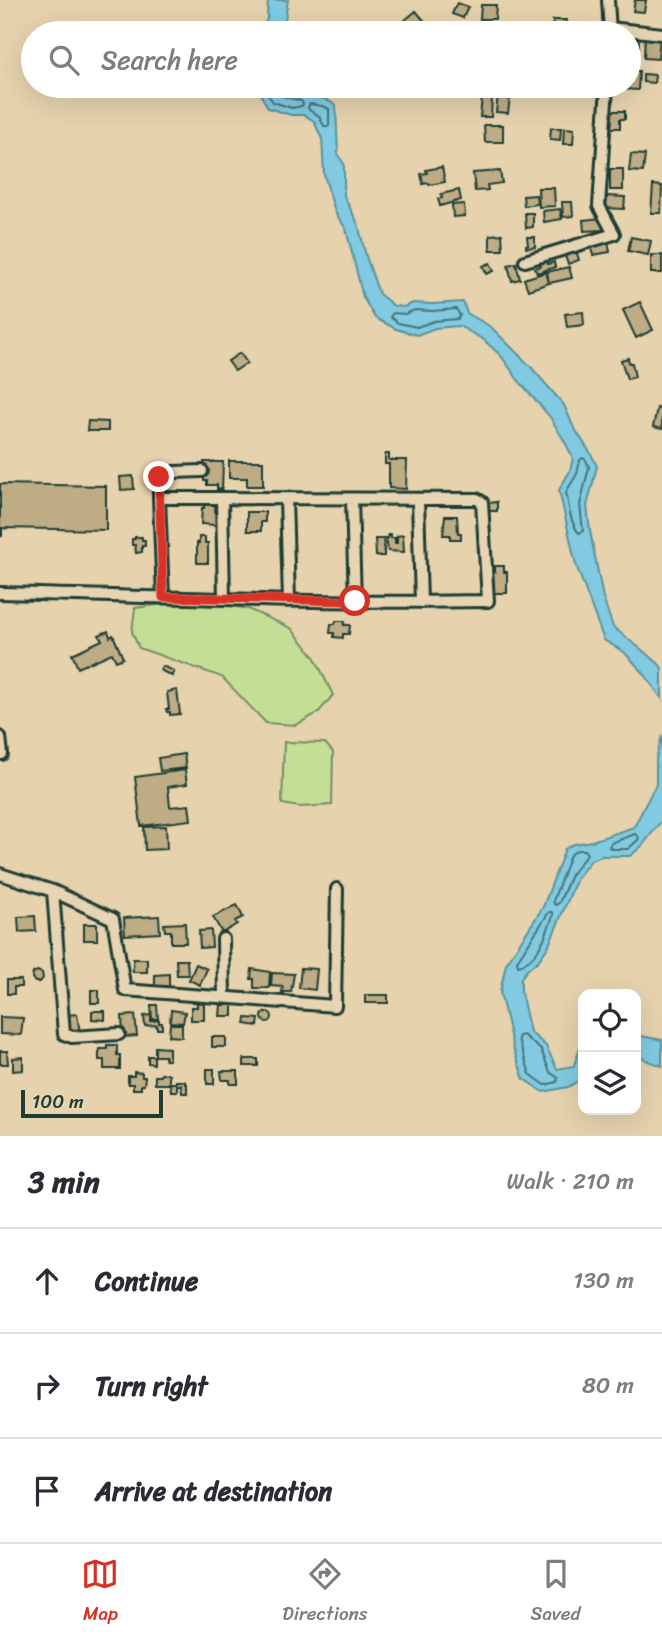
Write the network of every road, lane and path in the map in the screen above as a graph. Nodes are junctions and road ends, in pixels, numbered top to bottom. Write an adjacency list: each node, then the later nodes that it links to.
1 (608, 0): 2 (street)
2 (609, 21)
3 (641, 33): 4 (street)
4 (662, 34)
5 (606, 98): 6 (street)
6 (525, 261)
7 (202, 471): 8 (street)
8 (159, 498): 9 (street); 14 (street)
9 (222, 498): 10 (street); 15 (street)
10 (286, 499): 11 (street); 16 (street)
11 (352, 499): 12 (street); 17 (street)
12 (418, 499): 18 (street); 18 (street)
13 (0, 593): 14 (street)
14 (163, 597): 15 (street)
15 (224, 599): 16 (street)
16 (289, 600): 17 (street)
17 (355, 601): 18 (street)
18 (421, 602)
19 (0, 737): 20 (street)
20 (2, 754)
21 (0, 874): 23 (street)
22 (337, 889): 25 (street)
23 (53, 891): 25 (street); 26 (street)
24 (223, 939): 25 (street)
25 (224, 997)
26 (120, 1034)

